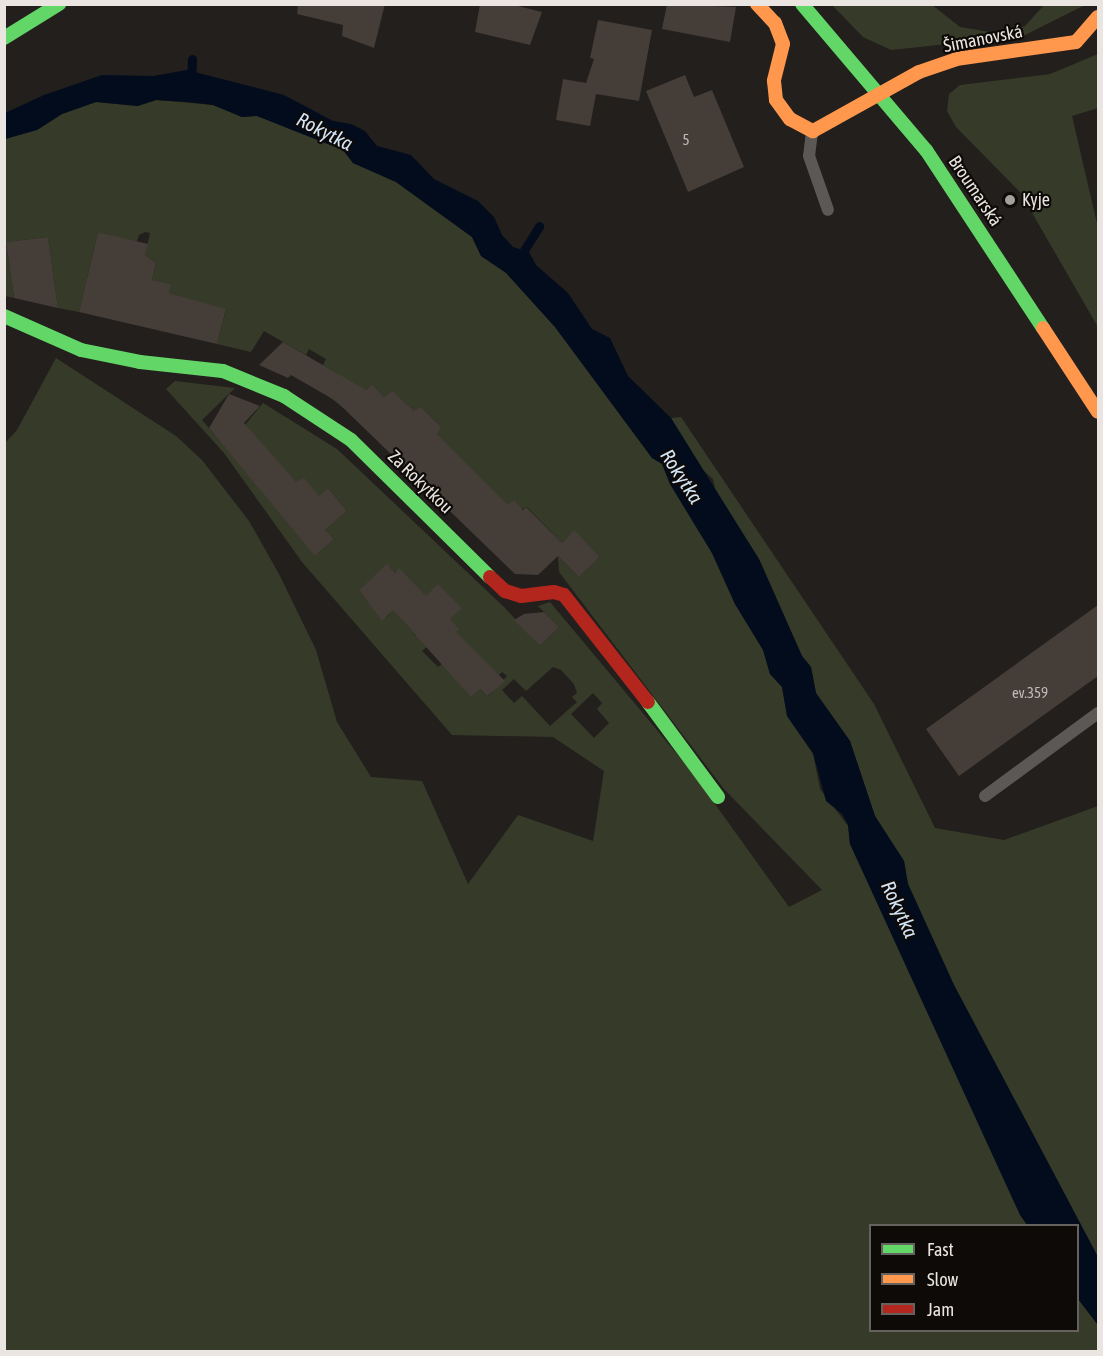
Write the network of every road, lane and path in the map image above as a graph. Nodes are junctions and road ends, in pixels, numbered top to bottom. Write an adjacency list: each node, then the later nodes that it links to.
1 (59, 4): 5 (street)
2 (757, 4): 7 (street)
3 (802, 4): 6 (street, Broumarská)
4 (1098, 17): 6 (street, Šimanovská)
5 (4, 38)
6 (883, 95): 7 (street, Šimanovská); 10 (street, Broumarská)
7 (813, 131): 8 (lane)
8 (828, 210)
9 (4, 316): 13 (street, Za Rokytkou)
10 (1098, 412)
11 (1098, 713): 12 (lane)
12 (985, 796)
13 (718, 797)

